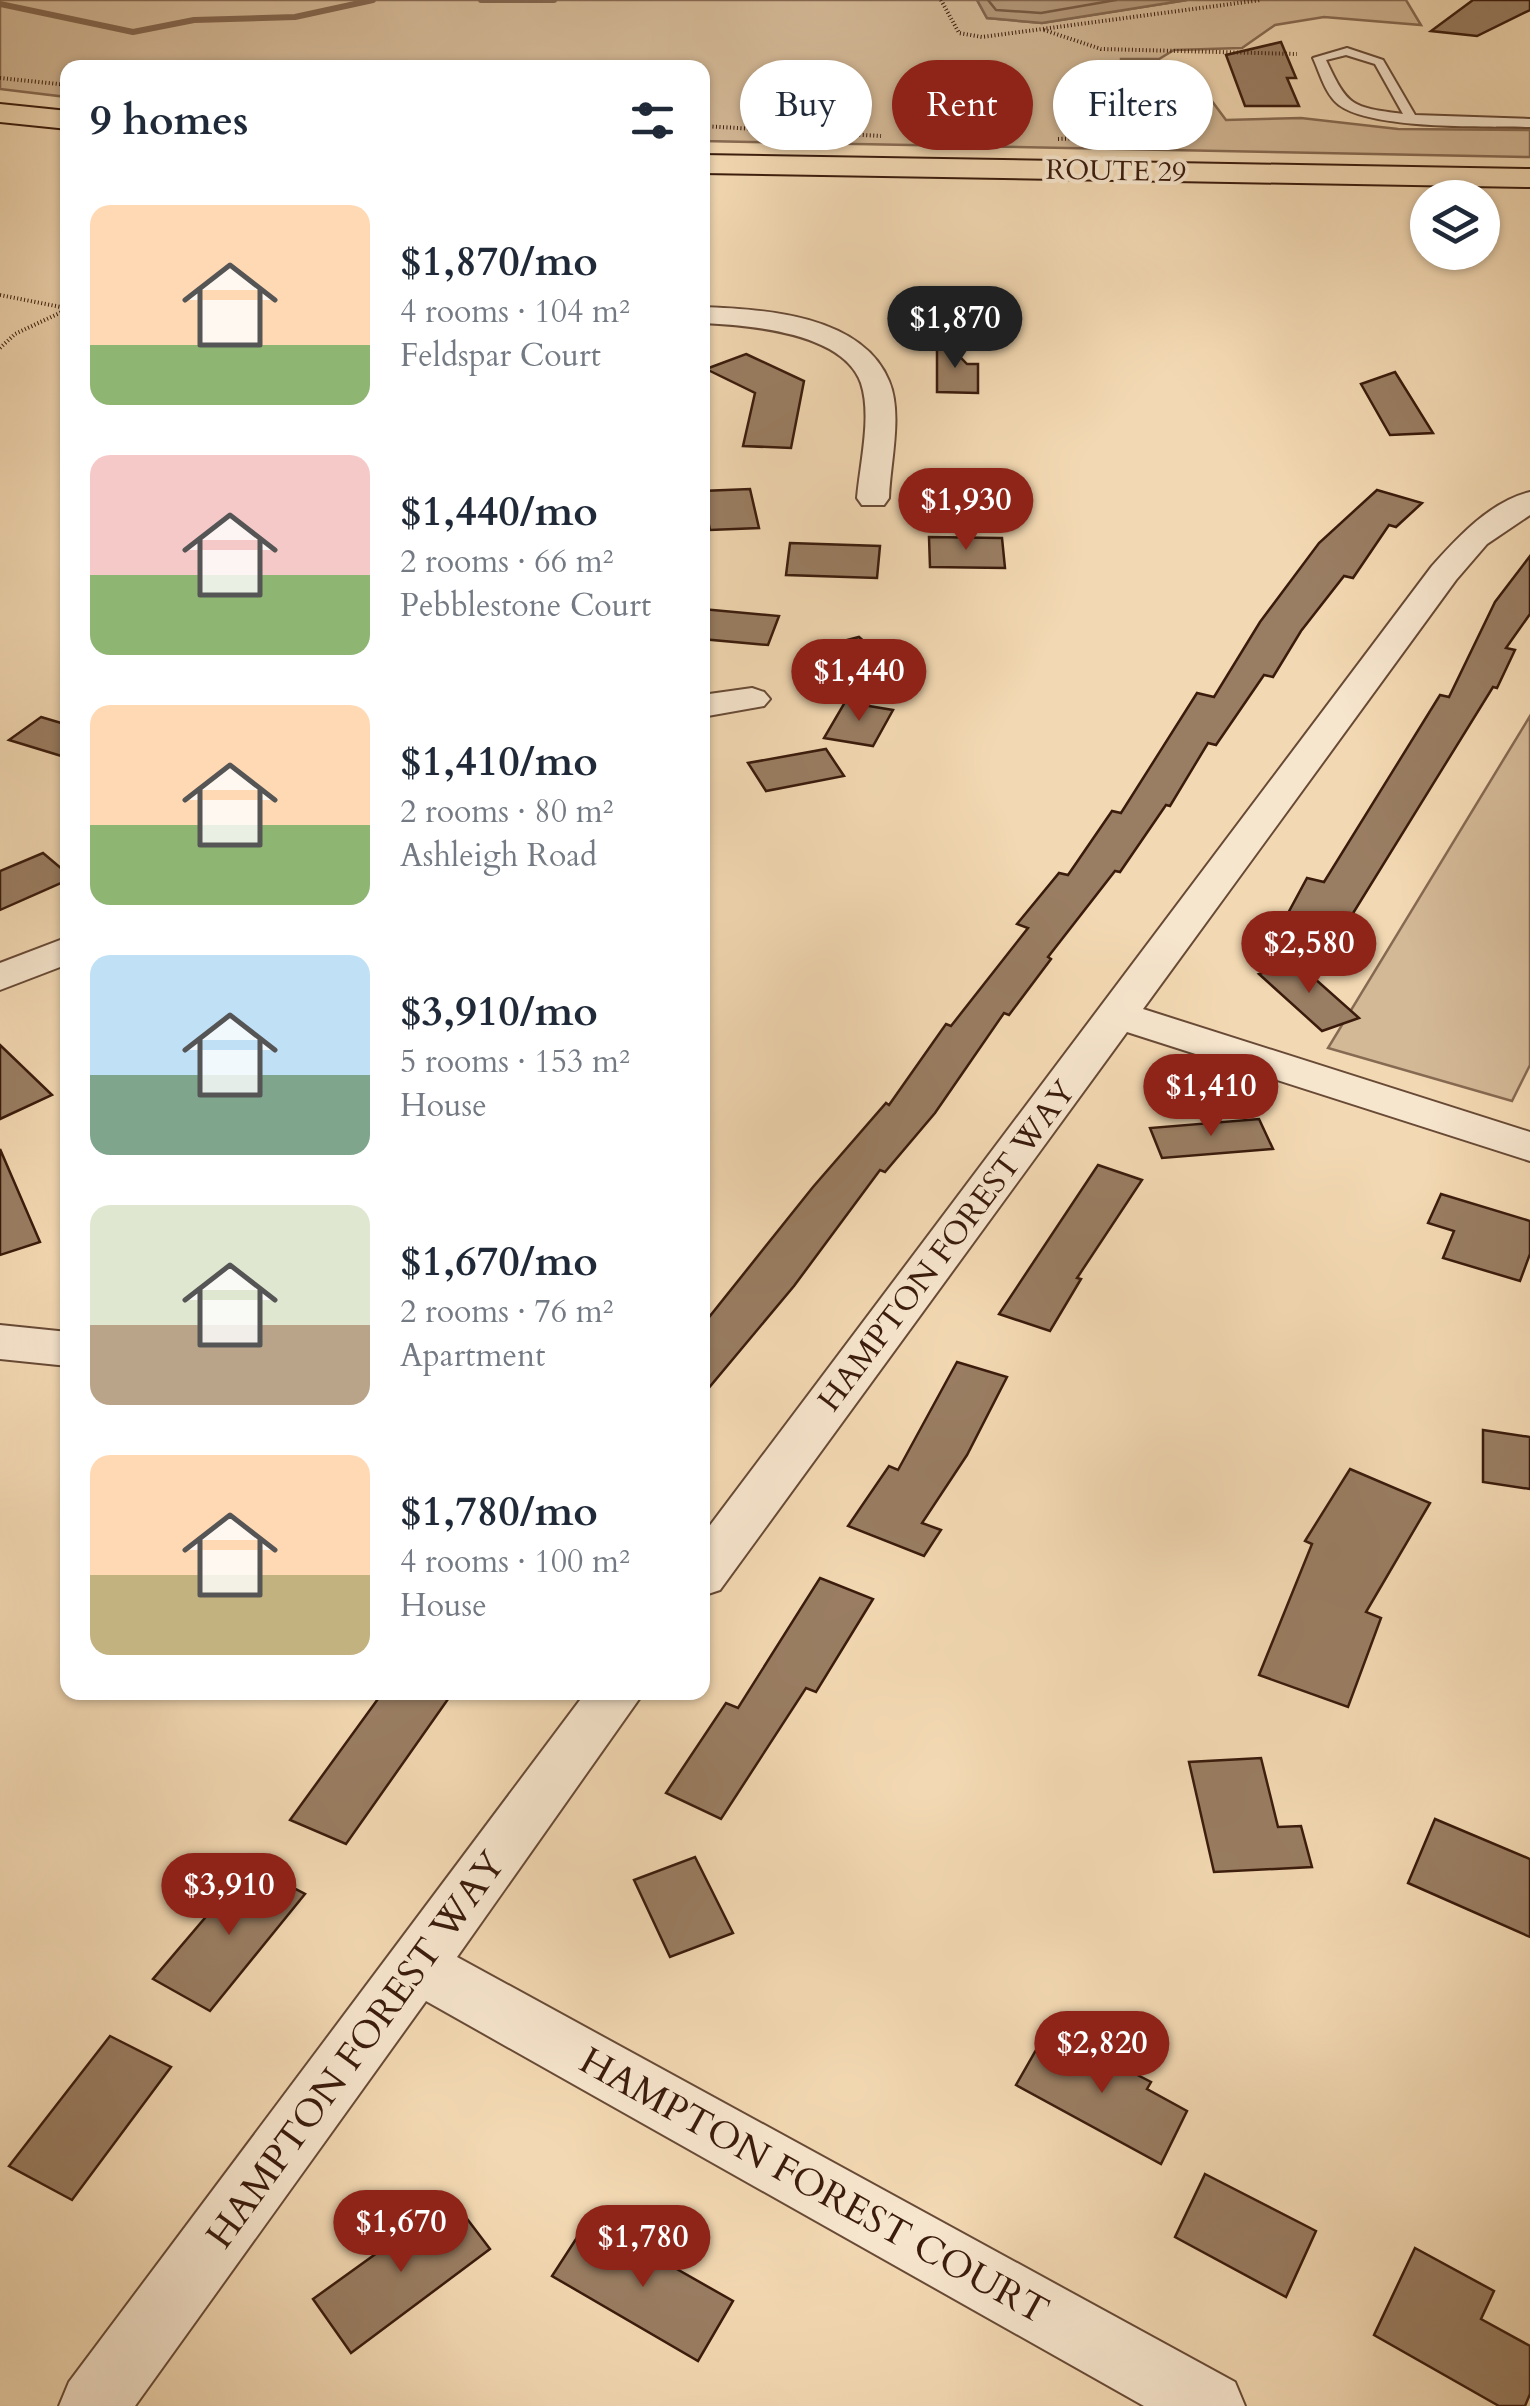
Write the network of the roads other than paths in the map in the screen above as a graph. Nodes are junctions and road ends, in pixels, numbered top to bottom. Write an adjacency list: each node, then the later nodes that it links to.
1 (0, 100): 2 (main road)
2 (60, 106)
3 (0, 112): 5 (main road)
4 (1411, 118): 4 (lane); 6 (lane)
5 (60, 119)
6 (1530, 123)
7 (710, 151): 9 (main road, ROUTE 29)
8 (710, 164): 10 (main road, ROUTE 29)
9 (1530, 166)
10 (1530, 178)
11 (710, 316): 12 (street)
12 (872, 498)
13 (1530, 501): 18 (street, HAMPTON FOREST WAY)
14 (752, 699): 15 (street)
15 (710, 705)
16 (60, 952): 17 (street)
17 (0, 978)
18 (1118, 1016): 19 (street); 22 (street, HAMPTON FOREST WAY)
19 (1530, 1146)
20 (0, 1342): 21 (street)
21 (60, 1348)
22 (710, 1565)
23 (611, 1700): 24 (street, HAMPTON FOREST WAY)
24 (418, 1966): 25 (street, HAMPTON FOREST WAY); 26 (street, HAMPTON FOREST COURT)
25 (93, 2406)
26 (1211, 2406)

